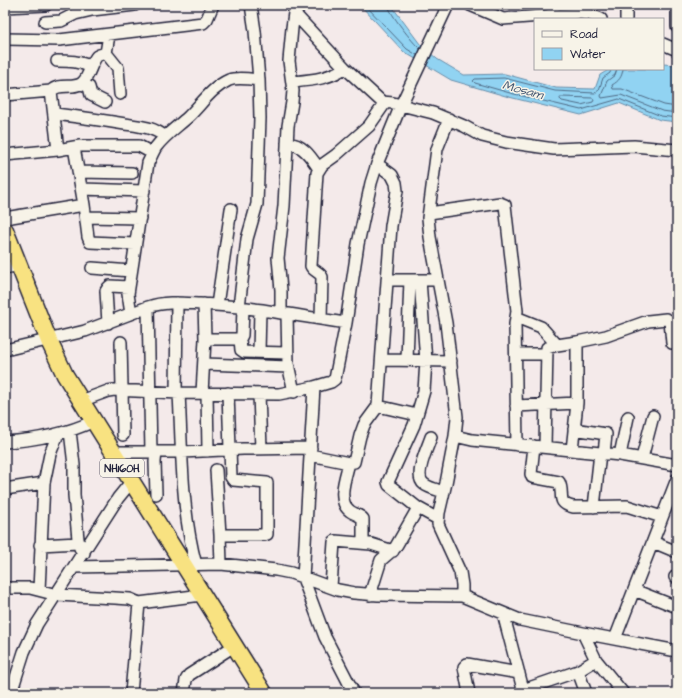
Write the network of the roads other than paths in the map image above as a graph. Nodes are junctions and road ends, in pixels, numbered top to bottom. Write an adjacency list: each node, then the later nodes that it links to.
1 (41, 5): 8 (street); 16 (street)
2 (135, 5): 9 (street)
3 (213, 5): 18 (street)
4 (251, 5): 27 (street)
5 (470, 5): 13 (street)
6 (626, 5): 15 (street)
7 (677, 5): 17 (street)
8 (5, 7)
9 (88, 8): 16 (street)
10 (447, 8): 35 (street)
11 (294, 9): 26 (street); 28 (street)
12 (582, 9): 13 (street); 14 (street)
13 (553, 10)
14 (599, 18)
15 (626, 18)
16 (44, 22): 20 (street)
17 (677, 27)
18 (109, 35): 20 (street); 23 (street)
19 (5, 39): 20 (street)
20 (46, 40)
21 (664, 44): 22 (street)
22 (677, 50)
23 (106, 53): 25 (street); 31 (street)
24 (57, 61): 25 (street)
25 (91, 66): 29 (street)
26 (345, 68): 28 (street); 34 (street)
27 (259, 80): 38 (street); 70 (street)
28 (292, 82): 39 (street)
29 (82, 84): 30 (street); 33 (street)
30 (51, 90): 32 (street); 36 (street)
31 (120, 94)
32 (5, 95)
33 (105, 102)
34 (386, 103): 35 (street); 46 (street)
35 (401, 105): 37 (street); 45 (street)
36 (54, 114): 38 (street); 41 (street)
37 (449, 119): 42 (street); 53 (street)
38 (165, 137): 43 (street)
39 (287, 144): 46 (street); 72 (street)
40 (74, 147): 41 (street); 43 (street); 47 (street)
41 (58, 150): 44 (street)
42 (677, 150)
43 (152, 153): 50 (street)
44 (5, 155)
45 (377, 164): 62 (street); 77 (street)
46 (319, 169): 75 (street)
47 (79, 172): 48 (street); 49 (street)
48 (132, 173)
49 (82, 189): 50 (street); 51 (street)
50 (144, 191): 56 (street)
51 (84, 205): 54 (street); 55 (street)
52 (230, 209): 68 (street)
53 (429, 213): 64 (street); 74 (street)
54 (86, 217): 56 (street); 58 (street)
55 (5, 218)
56 (140, 218): 58 (street)
57 (5, 230): 59 (highway, NH160H)
58 (135, 244): 61 (street)
59 (12, 266): 80 (highway, NH160H)
60 (92, 268): 61 (street)
61 (131, 271): 65 (street)
62 (387, 280): 63 (street); 90 (street)
63 (415, 280): 64 (street); 91 (street); 92 (street)
64 (438, 280): 93 (street)
65 (129, 287): 73 (street); 76 (street)
66 (178, 303): 67 (street); 69 (street); 100 (street)
67 (204, 304): 68 (street); 78 (street)
68 (217, 305): 70 (street)
69 (148, 307): 73 (street); 98 (street)
70 (241, 307): 71 (street); 79 (street)
71 (260, 310): 72 (street); 86 (street)
72 (284, 313): 75 (street); 87 (street)
73 (131, 314): 76 (street)
74 (516, 316): 84 (street); 88 (street)
75 (321, 319): 77 (street)
76 (108, 323): 80 (street)
77 (346, 323): 96 (street)
78 (205, 339): 79 (street); 94 (street)
79 (240, 339): 86 (street)
80 (50, 341): 85 (street); 104 (highway, NH160H)
81 (122, 342): 97 (street)
82 (577, 342): 83 (street); 84 (street); 105 (street)
83 (672, 343)
84 (557, 345): 89 (street)
85 (5, 350)
86 (259, 352): 87 (street)
87 (287, 353): 95 (street)
88 (516, 354): 89 (street); 108 (street)
89 (547, 354): 106 (street)
90 (382, 360): 91 (street); 107 (street)
91 (407, 360): 92 (street)
92 (426, 361): 93 (street); 109 (street)
93 (451, 361): 117 (street)
94 (204, 364): 95 (street); 101 (street)
95 (289, 367): 99 (street)
96 (314, 387): 99 (street); 129 (street)
97 (122, 390): 98 (street); 104 (street); 116 (street)
98 (151, 392): 100 (street); 127 (street)
99 (294, 392): 103 (street)
100 (178, 393): 101 (street); 128 (street)
101 (205, 393): 102 (street); 125 (street)
102 (228, 394): 103 (street); 123 (street)
103 (259, 394): 122 (street)
104 (81, 401): 112 (highway, NH160H)
105 (577, 403): 106 (street); 113 (street)
106 (546, 404): 108 (street); 121 (street)
107 (378, 406): 109 (street); 133 (street)
108 (516, 406): 120 (street)
109 (417, 415): 143 (street)
110 (653, 416): 132 (street)
111 (628, 417): 131 (street)
112 (94, 421): 114 (street); 126 (highway, NH160H)
113 (574, 429): 124 (street); 130 (street)
114 (70, 431): 115 (street); 149 (street)
115 (58, 434): 119 (street); 138 (street)
116 (123, 435)
117 (455, 436): 120 (street); 140 (street)
118 (431, 437): 140 (street)
119 (5, 442)
120 (517, 444): 121 (street)
121 (539, 446): 124 (street); 142 (street)
122 (261, 449): 123 (street); 129 (street)
123 (230, 450): 125 (street); 146 (street)
124 (572, 450): 130 (street)
125 (208, 451): 128 (street)
126 (112, 452): 127 (street); 137 (highway, NH160H)
127 (154, 452): 128 (street); 141 (street)
128 (182, 452): 155 (street)
129 (311, 452): 133 (street); 157 (street)
130 (602, 453): 131 (street); 142 (street)
131 (620, 455): 132 (street)
132 (642, 458): 134 (street)
133 (349, 463): 147 (street)
134 (677, 465)
135 (216, 470): 146 (street)
136 (677, 479): 144 (street)
137 (131, 482): 153 (street); 155 (highway, NH160H)
138 (44, 483): 139 (street); 150 (street)
139 (5, 490)
140 (444, 492): 145 (street)
141 (156, 494)
142 (594, 507): 144 (street)
143 (418, 508): 145 (street); 151 (street)
144 (662, 517): 148 (street)
145 (438, 519): 165 (street)
146 (220, 535): 154 (street)
147 (363, 542): 151 (street); 158 (street)
148 (652, 542): 152 (street); 161 (street)
149 (78, 543): 150 (street); 153 (street)
150 (40, 545): 160 (street)
151 (393, 551): 164 (street)
152 (677, 552)
153 (84, 553): 156 (street)
154 (221, 564): 155 (street); 157 (street)
155 (190, 565): 156 (street); 163 (highway, NH160H)
156 (75, 567): 162 (street)
157 (303, 578): 158 (street); 181 (street)
158 (331, 587): 164 (street)
159 (5, 588): 160 (street)
160 (39, 590): 162 (street)
161 (634, 590): 167 (street); 170 (street)
162 (57, 595): 166 (street); 177 (street)
163 (202, 595): 166 (street); 171 (highway, NH160H)
164 (370, 595): 165 (street)
165 (462, 596): 168 (street)
166 (139, 603): 178 (street)
167 (677, 607)
168 (503, 613): 169 (street); 175 (street)
169 (583, 633): 170 (street); 173 (street)
170 (615, 639): 172 (street)
171 (234, 646): 179 (street); 180 (highway, NH160H)
172 (677, 651)
173 (596, 660): 174 (street); 184 (street)
174 (578, 671): 176 (street); 183 (street)
175 (519, 673): 176 (street); 182 (street)
176 (524, 692)
177 (11, 693)
178 (131, 693)
179 (184, 693)
180 (264, 693)
181 (354, 693)
182 (469, 693)
183 (586, 693)
184 (623, 693)

